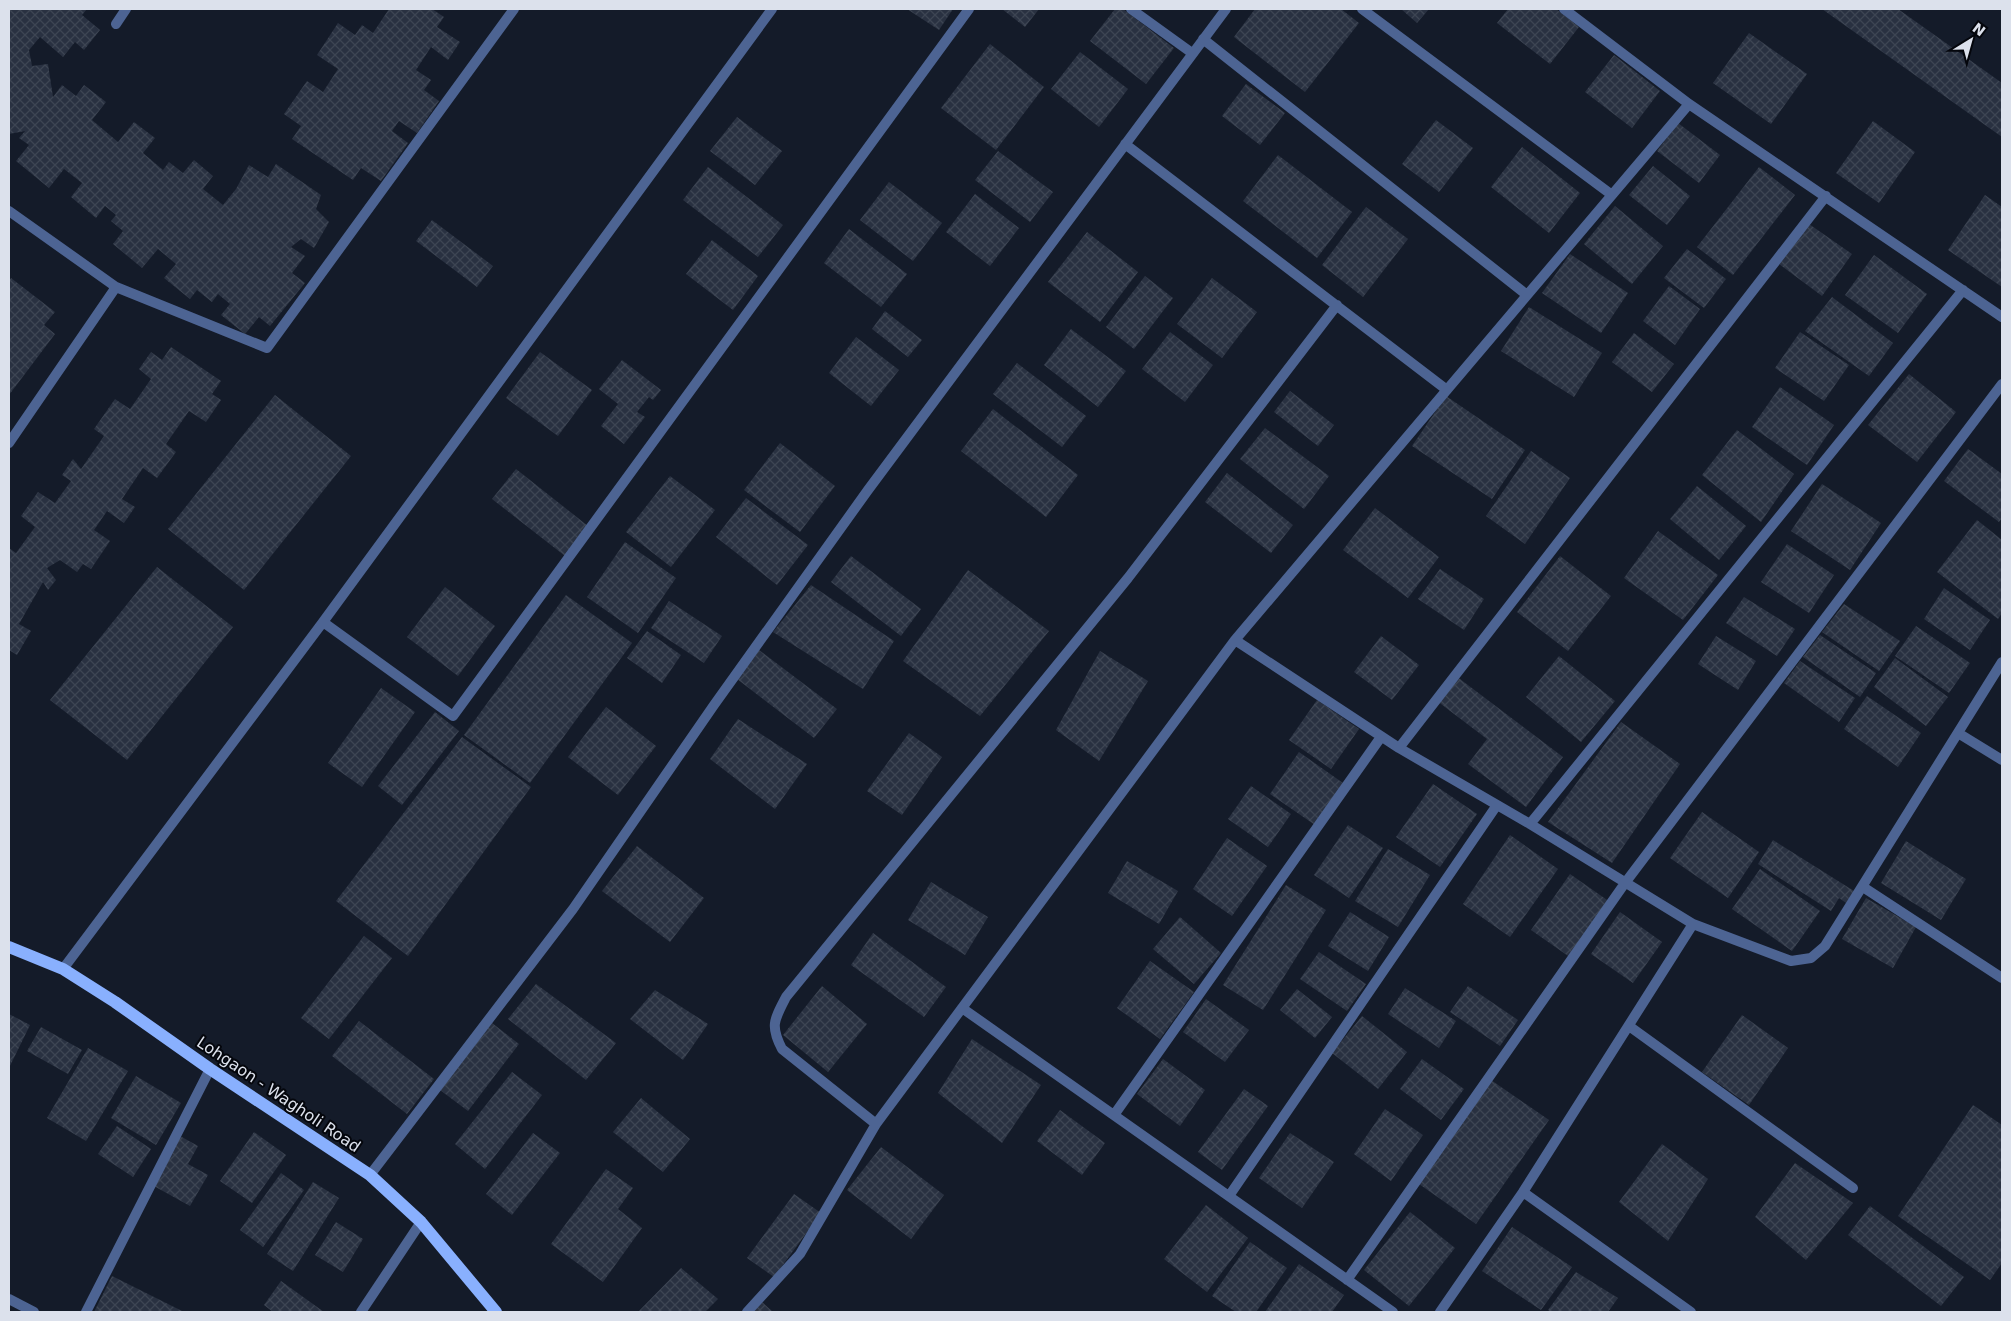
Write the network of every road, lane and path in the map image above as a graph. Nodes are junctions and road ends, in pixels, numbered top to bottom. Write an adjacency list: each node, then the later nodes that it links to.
1 (126, 9): 9 (street)
2 (514, 9): 17 (street)
3 (772, 9): 25 (street)
4 (968, 9): 25 (street)
5 (1130, 9): 11 (street)
6 (1226, 9): 10 (street)
7 (1362, 9): 14 (street)
8 (1564, 9): 12 (street)
9 (116, 24)
10 (1203, 39): 11 (street); 19 (street)
11 (1192, 53): 13 (street)
12 (1689, 104): 14 (street); 15 (street)
13 (1125, 144): 20 (street); 45 (street)
14 (1612, 195): 19 (street)
15 (1826, 196): 18 (street); 30 (street)
16 (9, 210): 17 (street)
17 (116, 287): 24 (street)
18 (1962, 290): 21 (street); 33 (street)
19 (1527, 296): 23 (street)
20 (1337, 305): 23 (street); 44 (street)
21 (2002, 318)
22 (2002, 384): 34 (street)
23 (1447, 390): 26 (street)
24 (9, 443)
25 (323, 622): 38 (street)
26 (1236, 640): 29 (street); 40 (street)
27 (2002, 662): 28 (street)
28 (1958, 733): 31 (street); 35 (street)
29 (1381, 737): 30 (street); 43 (street)
30 (1399, 748): 32 (street)
31 (2002, 760)
32 (1497, 805): 33 (street); 48 (street)
33 (1530, 824): 34 (street)
34 (1625, 883): 36 (street); 50 (street)
35 (1863, 887): 36 (street); 39 (street)
36 (1693, 924): 41 (street)
37 (9, 947): 38 (main road, Lohgaon - Wagholi Road)
38 (63, 968): 42 (main road, Lohgaon - Wagholi Road)
39 (2002, 978)
40 (962, 1008): 43 (street); 44 (street)
41 (1629, 1026): 46 (street); 47 (street)
42 (210, 1069): 45 (main road, Lohgaon - Wagholi Road); 53 (street)
43 (1114, 1115): 48 (street)
44 (876, 1124): 56 (street)
45 (370, 1175): 49 (main road, Lohgaon - Wagholi Road)
46 (1853, 1188)
47 (1523, 1192): 58 (street); 59 (street)
48 (1229, 1196): 50 (street)
49 (421, 1222): 54 (street); 55 (main road, Lohgaon - Wagholi Road)
50 (1347, 1280): 57 (street)
51 (9, 1299): 52 (street)
52 (34, 1312)
53 (86, 1312)
54 (361, 1312)
55 (496, 1312)
56 (747, 1312)
57 (1393, 1312)
58 (1440, 1312)
59 (1691, 1312)

